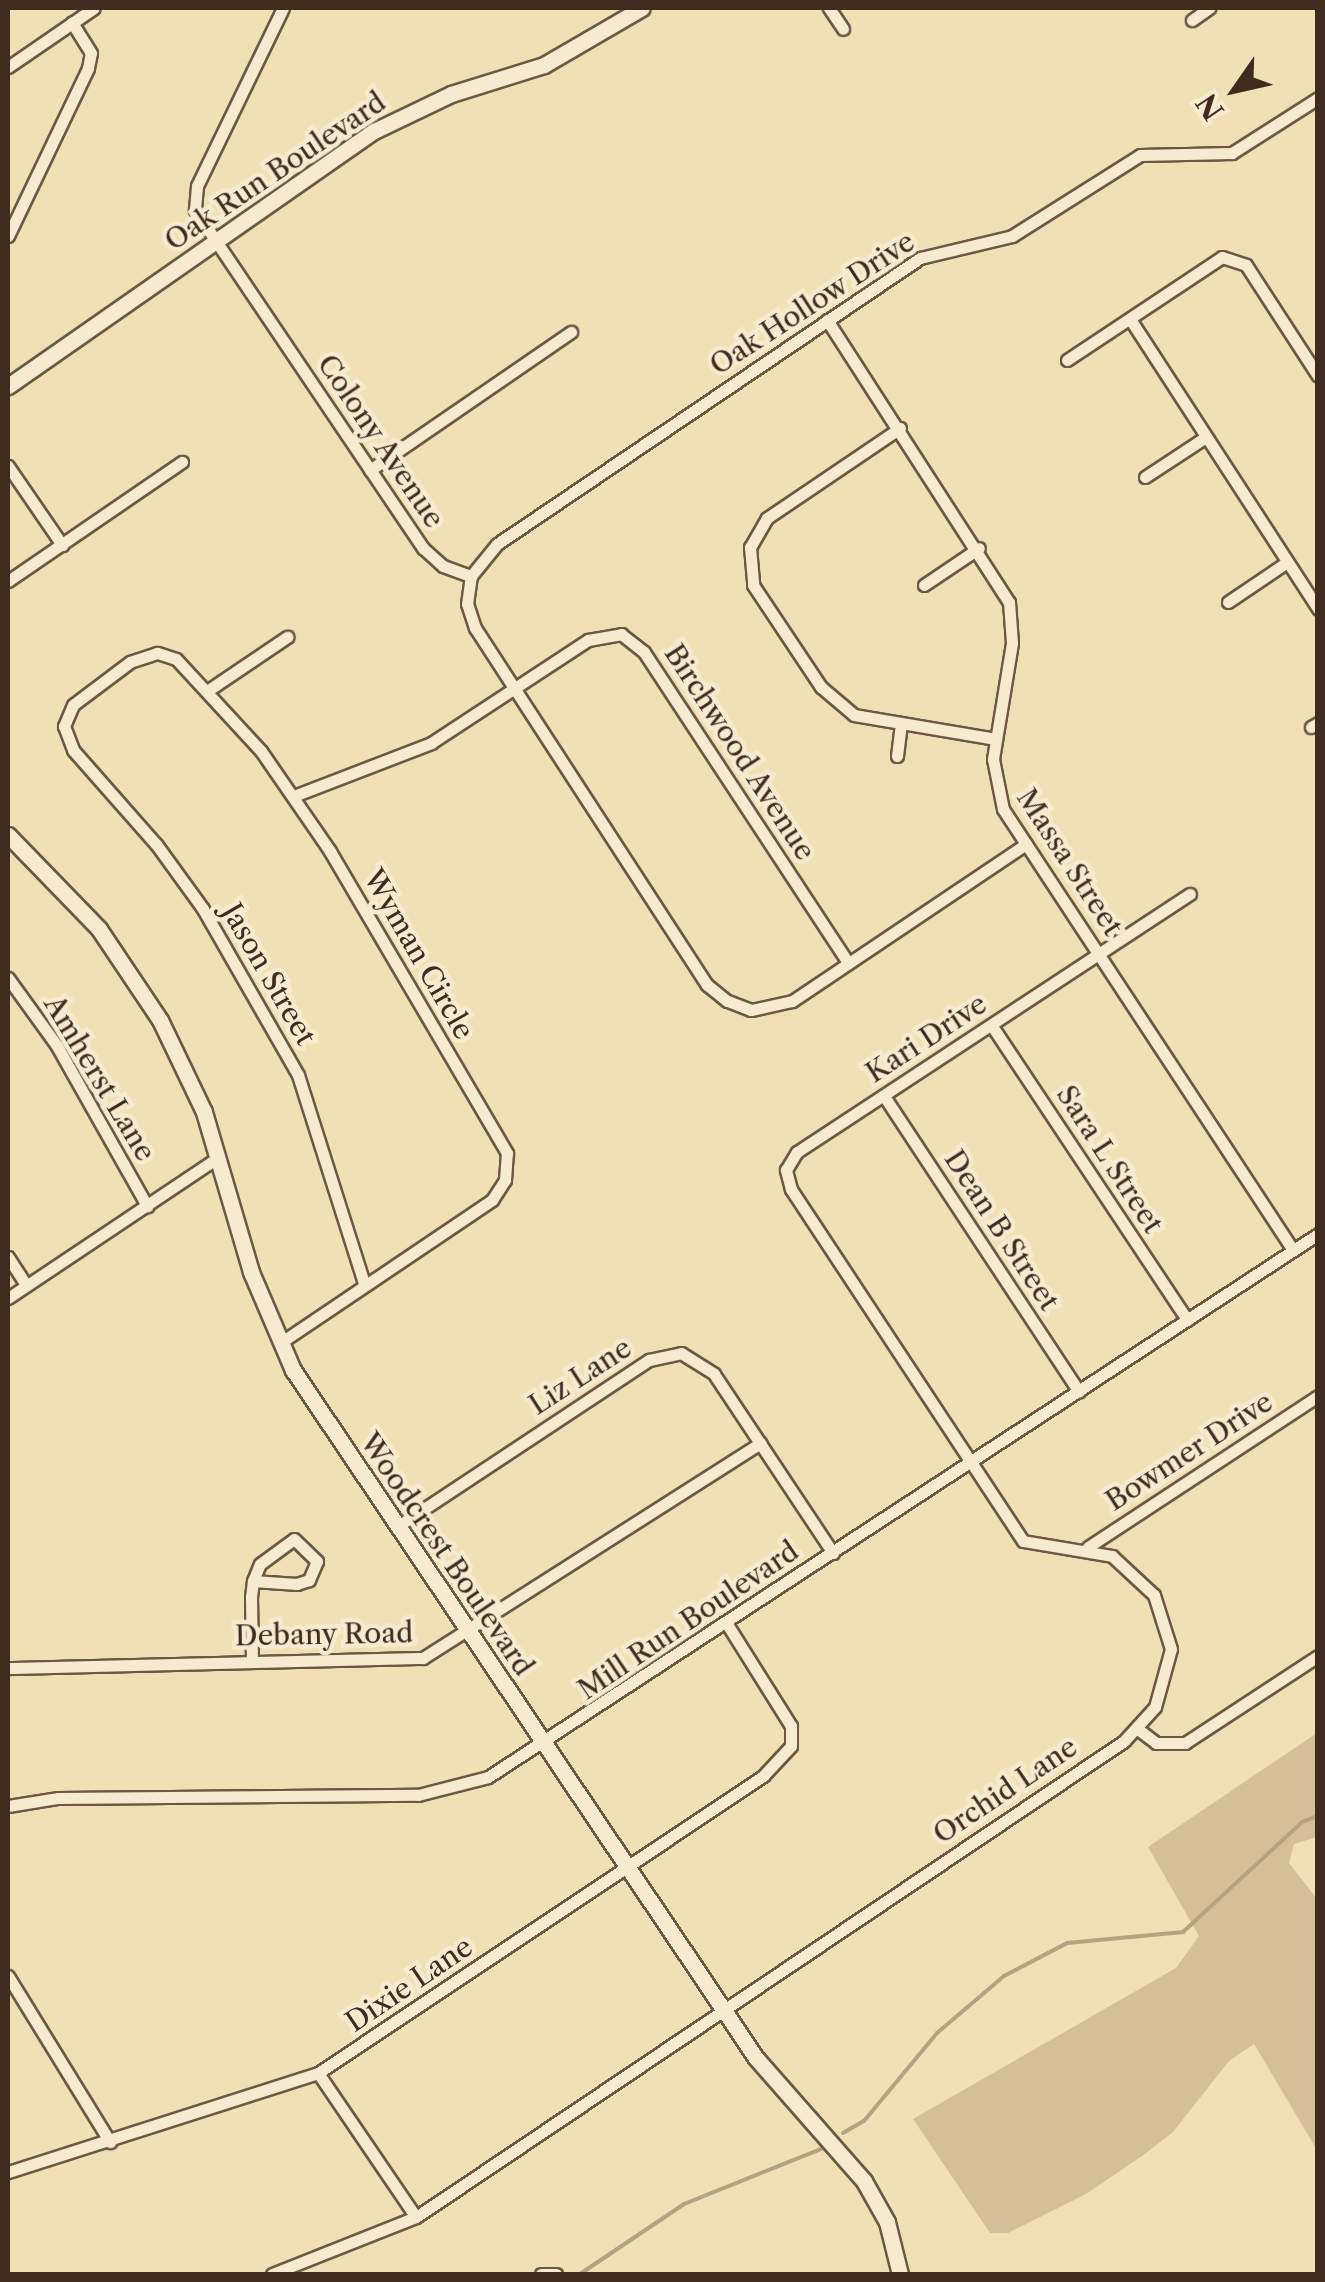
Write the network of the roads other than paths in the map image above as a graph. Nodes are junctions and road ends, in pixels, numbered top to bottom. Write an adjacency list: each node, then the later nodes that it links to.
1 (94, 8): 7 (street)
2 (283, 8): 12 (street, Colony Avenue)
3 (829, 8): 8 (street)
4 (1210, 8): 6 (street)
5 (632, 10): 12 (street, Oak Run Boulevard)
6 (1192, 20)
7 (72, 22): 9 (street); 11 (street)
8 (843, 29)
9 (8, 67)
10 (1318, 98): 14 (street, Oak Hollow Drive)
11 (8, 236)
12 (213, 240): 18 (street, Oak Run Boulevard); 23 (street, Colony Avenue)
13 (1130, 318): 16 (street); 17 (street); 20 (street)
14 (827, 320): 19 (street, Massa Street); 28 (street, Oak Hollow Drive)
15 (572, 332): 23 (street)
16 (1066, 360)
17 (1318, 376)
18 (8, 386)
19 (900, 428): 26 (street, Massa Street); 37 (street)
20 (1206, 437): 24 (street); 27 (street)
21 (182, 462): 25 (street)
22 (8, 466): 25 (street)
23 (370, 470): 28 (street, Colony Avenue)
24 (1145, 477)
25 (62, 545): 29 (street)
26 (979, 548): 30 (street); 38 (street, Massa Street)
27 (1287, 562): 31 (street); 32 (street)
28 (471, 576): 34 (street)
29 (8, 581)
30 (924, 584)
31 (1228, 602)
32 (1318, 609)
33 (287, 637): 35 (street)
34 (514, 689): 40 (street, Birchwood Avenue); 45 (street); 45 (street, Birchwood Avenue)
35 (208, 691): 36 (street, Wyman Circle); 40 (street, Wyman Circle)
36 (64, 726): 54 (street, Jason Street)
37 (901, 726): 38 (street); 39 (street)
38 (996, 739): 42 (street, Massa Street)
39 (896, 756)
40 (294, 796): 54 (street, Wyman Circle)
41 (8, 836): 49 (street, Woodcrest Boulevard)
42 (1026, 844): 44 (street, Massa Street); 45 (street)
43 (1190, 894): 44 (street, Kari Drive)
44 (1099, 953): 47 (street, Kari Drive); 52 (street, Massa Street)
45 (848, 963)
46 (8, 978): 50 (street, Amherst Lane)
47 (992, 1026): 48 (street, Kari Drive); 57 (street, Sara L Street)
48 (884, 1096): 59 (street, Dean B Street); 62 (street, Kari Drive)
49 (220, 1157): 50 (street); 58 (street, Woodcrest Boulevard)
50 (146, 1206): 55 (street)
51 (1318, 1234): 52 (street, Mill Run Boulevard)
52 (1293, 1250): 57 (street, Mill Run Boulevard)
53 (8, 1257): 55 (street)
54 (364, 1283): 58 (street, Wyman Circle)
55 (26, 1285): 56 (street)
56 (8, 1298)
57 (1186, 1320): 59 (street, Mill Run Boulevard)
58 (280, 1343): 63 (street, Woodcrest Boulevard)
59 (1078, 1392): 62 (street, Mill Run Boulevard)
60 (1318, 1396): 64 (street, Bowmer Drive)
61 (760, 1443): 63 (street, Liz Lane); 65 (street, Liz Lane); 68 (street, Debany Road)
62 (972, 1462): 64 (street); 65 (street, Mill Run Boulevard)
63 (398, 1526): 68 (street, Woodcrest Boulevard)
64 (1088, 1547): 72 (street)
65 (833, 1554): 67 (street, Mill Run Boulevard)
66 (253, 1582): 66 (street); 70 (street)
67 (727, 1624): 73 (street, Mill Run Boulevard); 75 (street, Dixie Lane)
68 (470, 1633): 70 (street, Debany Road); 73 (street, Woodcrest Boulevard)
69 (1318, 1656): 72 (street)
70 (252, 1661): 71 (street, Debany Road)
71 (8, 1668)
72 (1139, 1730): 77 (street, Orchid Lane)
73 (545, 1746): 74 (street, Mill Run Boulevard); 75 (street, Woodcrest Boulevard)
74 (8, 1806)
75 (628, 1868): 77 (street, Woodcrest Boulevard); 78 (street, Dixie Lane)
76 (8, 1976): 79 (street)
77 (724, 2010): 81 (street, Orchid Lane); 85 (street, Woodcrest Boulevard)
78 (318, 2073): 79 (street, Dixie Lane); 81 (street)
79 (110, 2142): 80 (street, Dixie Lane)
80 (8, 2172)
81 (416, 2217): 82 (street, Orchid Lane)
82 (272, 2274)
83 (541, 2274): 84 (street)
84 (556, 2274)
85 (900, 2274)

